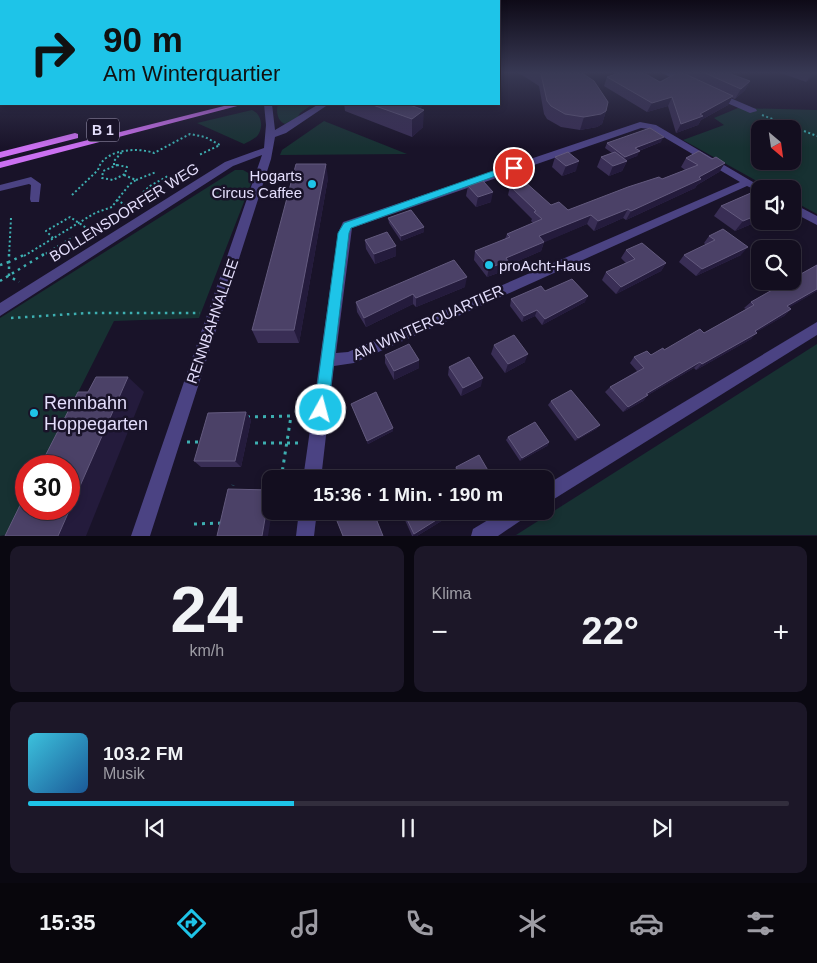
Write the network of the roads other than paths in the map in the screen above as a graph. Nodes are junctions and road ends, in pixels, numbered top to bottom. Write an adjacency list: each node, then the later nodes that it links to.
1 (723, 98): 6 (street)
2 (202, 105): 8 (main road, B 1)
3 (238, 105): 9 (main road, B 1)
4 (268, 105): 7 (street, RENNBAHNALLEE)
5 (323, 105): 7 (street, BOLLENSDORFER WEG)
6 (753, 111)
7 (269, 142): 16 (street, BOLLENSDORFER WEG); 23 (street, RENNBAHNALLEE)
8 (0, 155)
9 (0, 165)
10 (751, 184): 18 (street, AM WINTERQUARTIER)
11 (751, 187): 18 (street, AM WINTERQUARTIER)
12 (0, 188): 13 (street)
13 (35, 199)
14 (801, 213): 15 (street)
15 (817, 221)
16 (4, 314)
17 (817, 328): 20 (street)
18 (327, 360): 19 (street, AM WINTERQUARTIER)
19 (313, 470)
20 (554, 490)
21 (307, 520): 24 (street)
22 (506, 520): 25 (street)
23 (140, 536)
24 (305, 536)
25 (480, 536)

